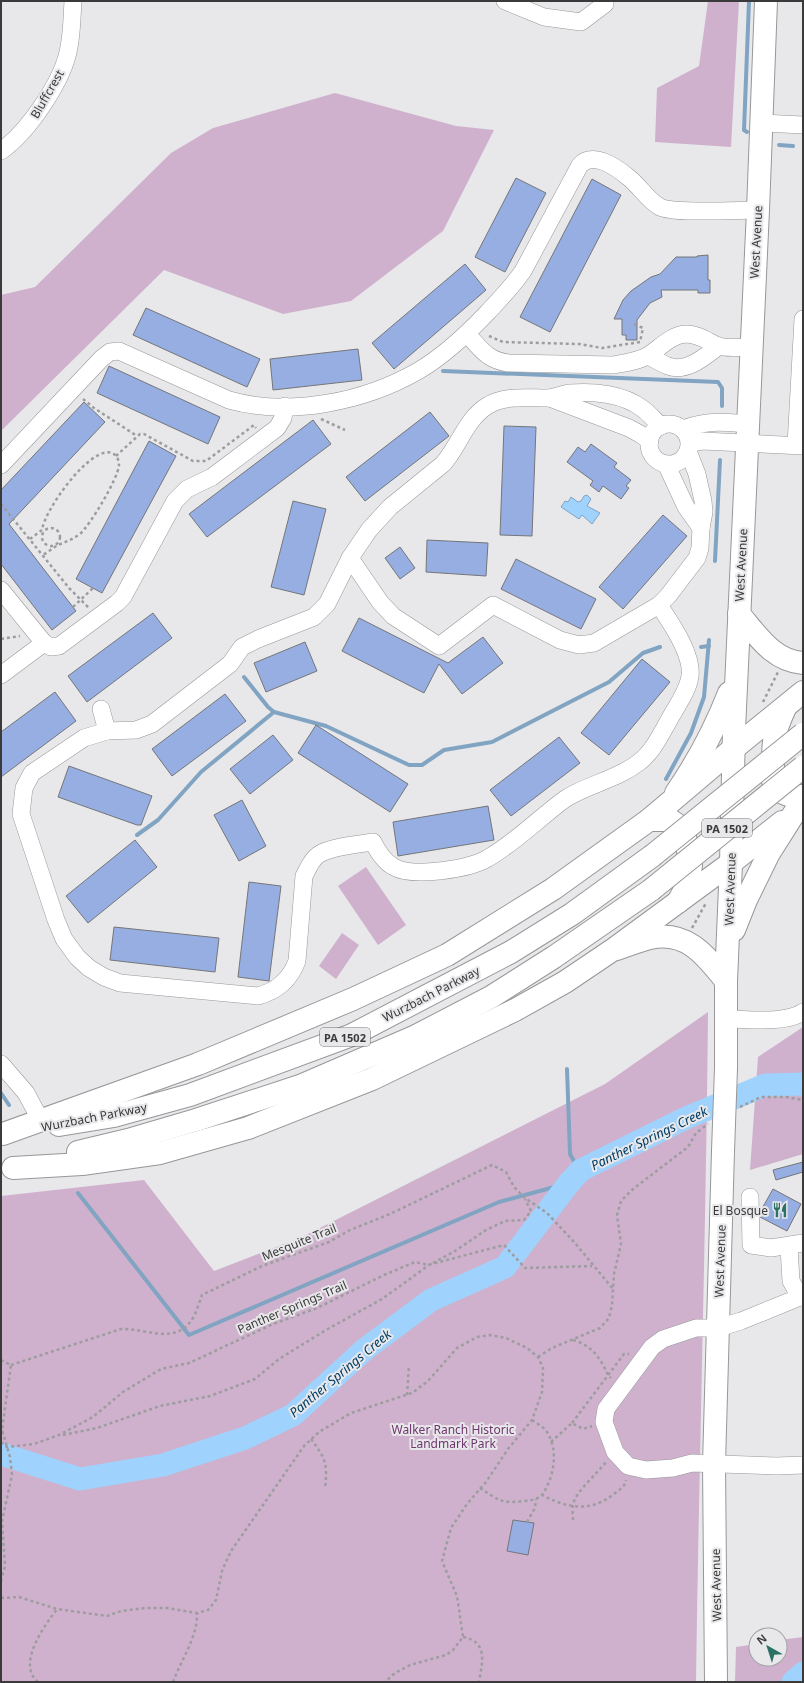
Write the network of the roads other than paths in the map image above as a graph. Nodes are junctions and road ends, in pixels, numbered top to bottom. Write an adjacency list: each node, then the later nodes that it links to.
1 (73, 1): 7 (street, Bluffcrest)
2 (505, 1): 4 (street)
3 (766, 1): 5 (main road, West Avenue)
4 (605, 4)
5 (761, 122): 6 (street); 8 (main road, West Avenue)
6 (803, 125)
7 (1, 151)
8 (758, 210): 10 (street); 12 (main road, West Avenue)
9 (803, 319): 22 (street)
10 (467, 334): 13 (street); 16 (street)
11 (719, 346): 12 (street); 13 (street); 13 (street)
12 (751, 347): 19 (main road, West Avenue)
13 (648, 356)
14 (591, 393): 15 (street); 17 (street); 18 (street)
15 (550, 398): 17 (street); 28 (street)
16 (285, 406): 24 (street); 32 (street)
17 (585, 411): 20 (street)
18 (661, 426): 20 (street); 21 (street)
19 (747, 434): 21 (street); 22 (street); 31 (main road, West Avenue)
20 (650, 441): 23 (street)
21 (687, 441): 23 (street); 25 (street)
22 (799, 446)
23 (666, 464): 26 (street)
24 (1, 465)
25 (701, 490): 26 (street); 27 (street)
26 (682, 497): 27 (street)
27 (701, 528): 30 (street)
28 (350, 558): 30 (street); 39 (street)
29 (1, 590): 32 (street)
30 (659, 605): 39 (street)
31 (739, 614): 33 (main road); 35 (main road, West Avenue)
32 (44, 643): 34 (street)
33 (803, 663)
34 (1, 675)
35 (736, 677): 41 (main road, West Avenue); 44 (main road)
36 (803, 692): 37 (main road)
37 (785, 708): 41 (main road); 43 (main road)
38 (101, 709): 39 (street)
39 (107, 731)
40 (803, 734): 55 (main road, Wurzbach Parkway / PA 1502, bridge)
41 (733, 749): 44 (main road); 46 (main road, West Avenue)
42 (803, 767): 56 (main road, PA 1502, bridge)
43 (800, 804): 46 (main road); 48 (main road)
44 (668, 805): 45 (main road)
45 (649, 820): 47 (main road); 54 (main road)
46 (731, 863): 47 (main road); 48 (main road, West Avenue)
47 (676, 904): 49 (main road)
48 (728, 944): 50 (main road, West Avenue)
49 (614, 950): 50 (main road); 56 (main road)
50 (726, 981): 52 (main road, West Avenue)
51 (803, 1012): 52 (street)
52 (726, 1019): 60 (main road, West Avenue, bridge)
53 (1, 1064): 54 (street)
54 (41, 1121): 55 (main road)
55 (2, 1134)
56 (7, 1169)
57 (750, 1197): 58 (street)
58 (796, 1245): 59 (street)
59 (802, 1295): 60 (street)
60 (718, 1328): 61 (main road, West Avenue); 61 (street)
61 (714, 1464): 62 (street); 63 (main road, West Avenue)
62 (803, 1465)
63 (716, 1682)

